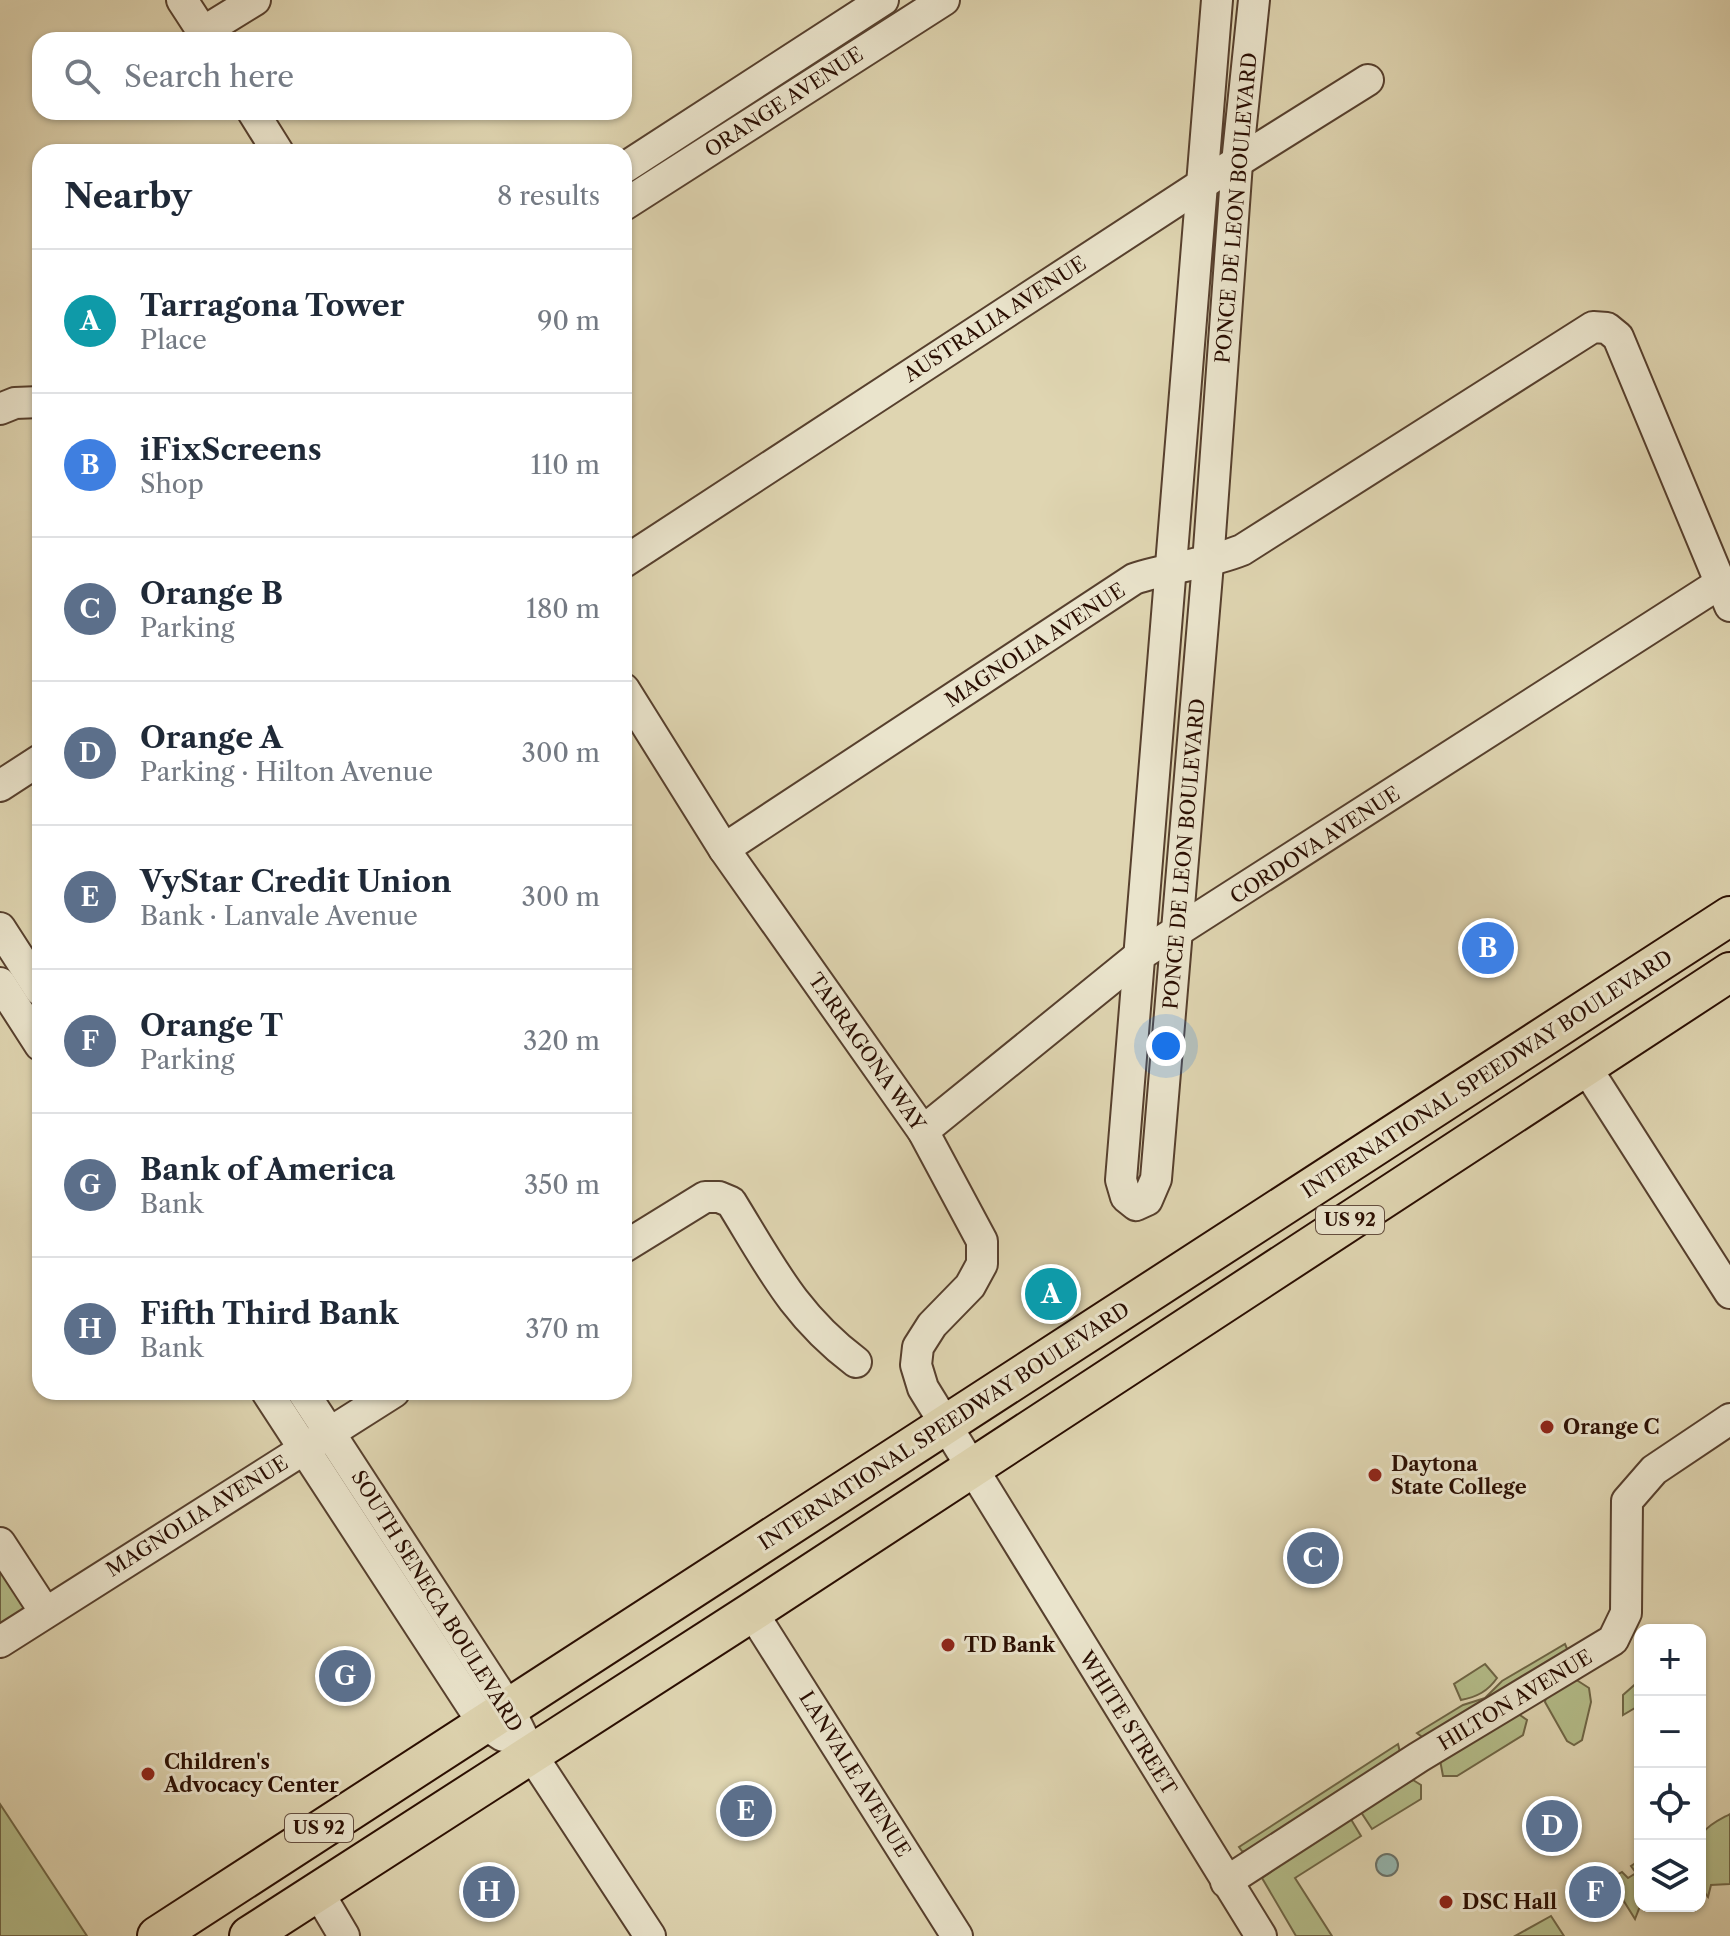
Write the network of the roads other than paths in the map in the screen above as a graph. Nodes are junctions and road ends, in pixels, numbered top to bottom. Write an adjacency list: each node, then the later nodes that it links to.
1 (182, 0): 7 (street)
2 (255, 0): 8 (street)
3 (883, 0): 9 (street, ORANGE AVENUE)
4 (944, 0): 11 (street, ORANGE AVENUE)
5 (1217, 0): 16 (street, PONCE DE LEON BOULEVARD)
6 (1254, 0): 15 (street, PONCE DE LEON BOULEVARD)
7 (203, 32)
8 (211, 32)
9 (783, 64): 11 (street); 14 (street, ORANGE AVENUE)
10 (1368, 80): 15 (street, AUSTRALIA AVENUE)
11 (802, 91): 17 (street, ORANGE AVENUE)
12 (258, 120): 13 (street)
13 (273, 144)
14 (632, 163)
15 (1237, 163): 16 (street, AUSTRALIA AVENUE); 19 (street, PONCE DE LEON BOULEVARD)
16 (1201, 184): 18 (street, AUSTRALIA AVENUE); 20 (street, PONCE DE LEON BOULEVARD)
17 (632, 200)
18 (632, 557)
19 (1208, 563): 20 (street, MAGNOLIA AVENUE); 21 (street, MAGNOLIA AVENUE); 28 (street, PONCE DE LEON BOULEVARD)
20 (1171, 567): 25 (street, MAGNOLIA AVENUE); 30 (street, PONCE DE LEON BOULEVARD)
21 (1726, 594): 28 (street, CORDOVA AVENUE)
22 (632, 702): 25 (street, TARRAGONA WAY)
23 (32, 765): 24 (street)
24 (0, 786)
25 (724, 849): 37 (street, TARRAGONA WAY)
26 (1730, 916): 36 (main road, INTERNATIONAL SPEEDWAY BOULEVARD / US 92)
27 (0, 928): 32 (street)
28 (1178, 933): 30 (street, CORDOVA AVENUE); 30 (street, PONCE DE LEON BOULEVARD)
29 (1730, 938): 35 (main road)
30 (1140, 955): 37 (street, CORDOVA AVENUE)
31 (1730, 972): 35 (main road, US 92)
32 (32, 978)
33 (0, 983): 34 (street)
34 (32, 1033)
35 (1585, 1066): 39 (main road, US 92); 40 (street)
36 (1492, 1070): 39 (main road); 46 (main road, INTERNATIONAL SPEEDWAY BOULEVARD / US 92)
37 (923, 1131): 46 (street, TARRAGONA WAY)
38 (632, 1242): 41 (street)
39 (1278, 1268): 49 (main road, US 92)
40 (1730, 1293)
41 (856, 1362)
42 (272, 1400): 48 (street, SOUTH SENECA BOULEVARD)
43 (308, 1400): 47 (street, SOUTH SENECA BOULEVARD)
44 (381, 1400): 47 (street, MAGNOLIA AVENUE)
45 (1730, 1419): 58 (street, HILTON AVENUE)
46 (944, 1427): 49 (street, WHITE STREET); 56 (main road, INTERNATIONAL SPEEDWAY BOULEVARD / US 92)
47 (329, 1433): 48 (street, MAGNOLIA AVENUE); 51 (street, SOUTH SENECA BOULEVARD)
48 (304, 1449): 52 (street, SOUTH SENECA BOULEVARD); 53 (street, MAGNOLIA AVENUE)
49 (970, 1469): 54 (main road, US 92); 58 (street, WHITE STREET)
50 (0, 1543): 53 (street)
51 (418, 1568): 52 (street); 56 (street, SOUTH SENECA BOULEVARD)
52 (392, 1583): 56 (street, SOUTH SENECA BOULEVARD)
53 (45, 1612): 55 (street, MAGNOLIA AVENUE)
54 (752, 1612): 57 (main road, US 92); 64 (street, LANVALE AVENUE)
55 (0, 1642)
56 (496, 1715): 57 (street, SOUTH SENECA BOULEVARD); 60 (main road, INTERNATIONAL SPEEDWAY BOULEVARD / US 92)
57 (531, 1754): 59 (main road, US 92); 63 (street)
58 (1226, 1882): 65 (street, WHITE STREET)
59 (318, 1892): 61 (main road, US 92); 62 (street)
60 (172, 1931)
61 (249, 1936)
62 (344, 1936)
63 (650, 1936)
64 (957, 1936)
65 (1261, 1936)

